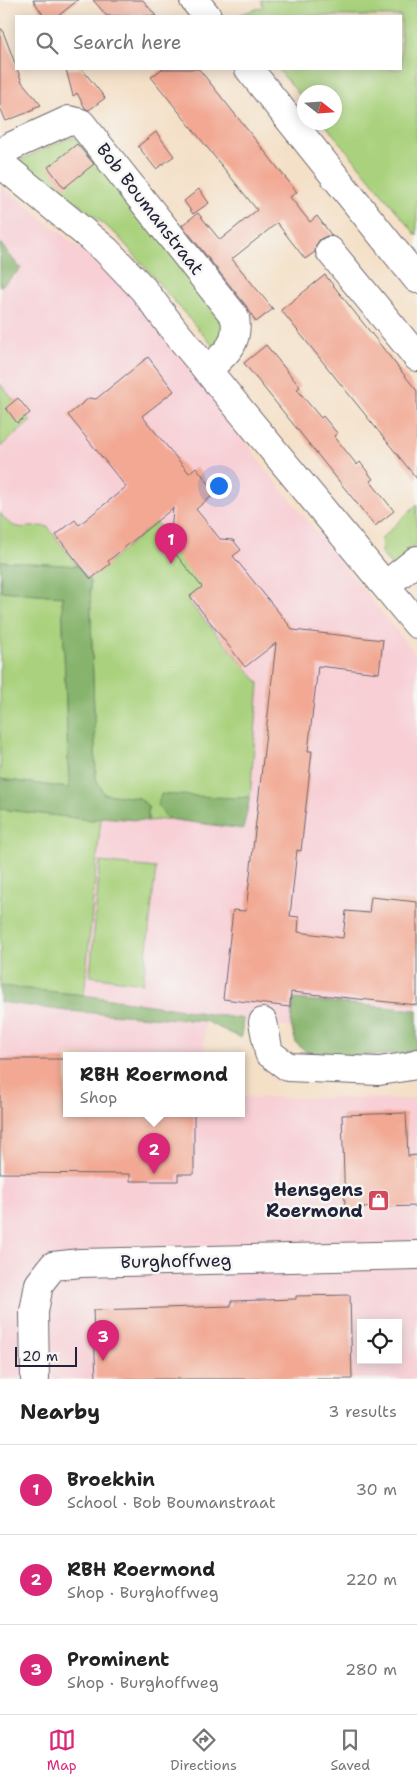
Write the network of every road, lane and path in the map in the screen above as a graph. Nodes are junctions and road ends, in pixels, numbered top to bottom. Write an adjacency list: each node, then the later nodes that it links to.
1 (194, 0): 2 (street)
2 (206, 15)
3 (250, 70): 7 (street)
4 (0, 156): 9 (street, Bob Boumanstraat)
5 (0, 163): 9 (street)
6 (330, 251): 8 (street)
7 (417, 279)
8 (416, 355)
9 (207, 370): 11 (street)
10 (417, 560): 11 (street)
11 (386, 586): 12 (street)
12 (417, 624)
13 (263, 1022): 14 (street)
14 (417, 1063)
15 (417, 1255): 16 (street, Burghoffweg)
16 (35, 1379)

